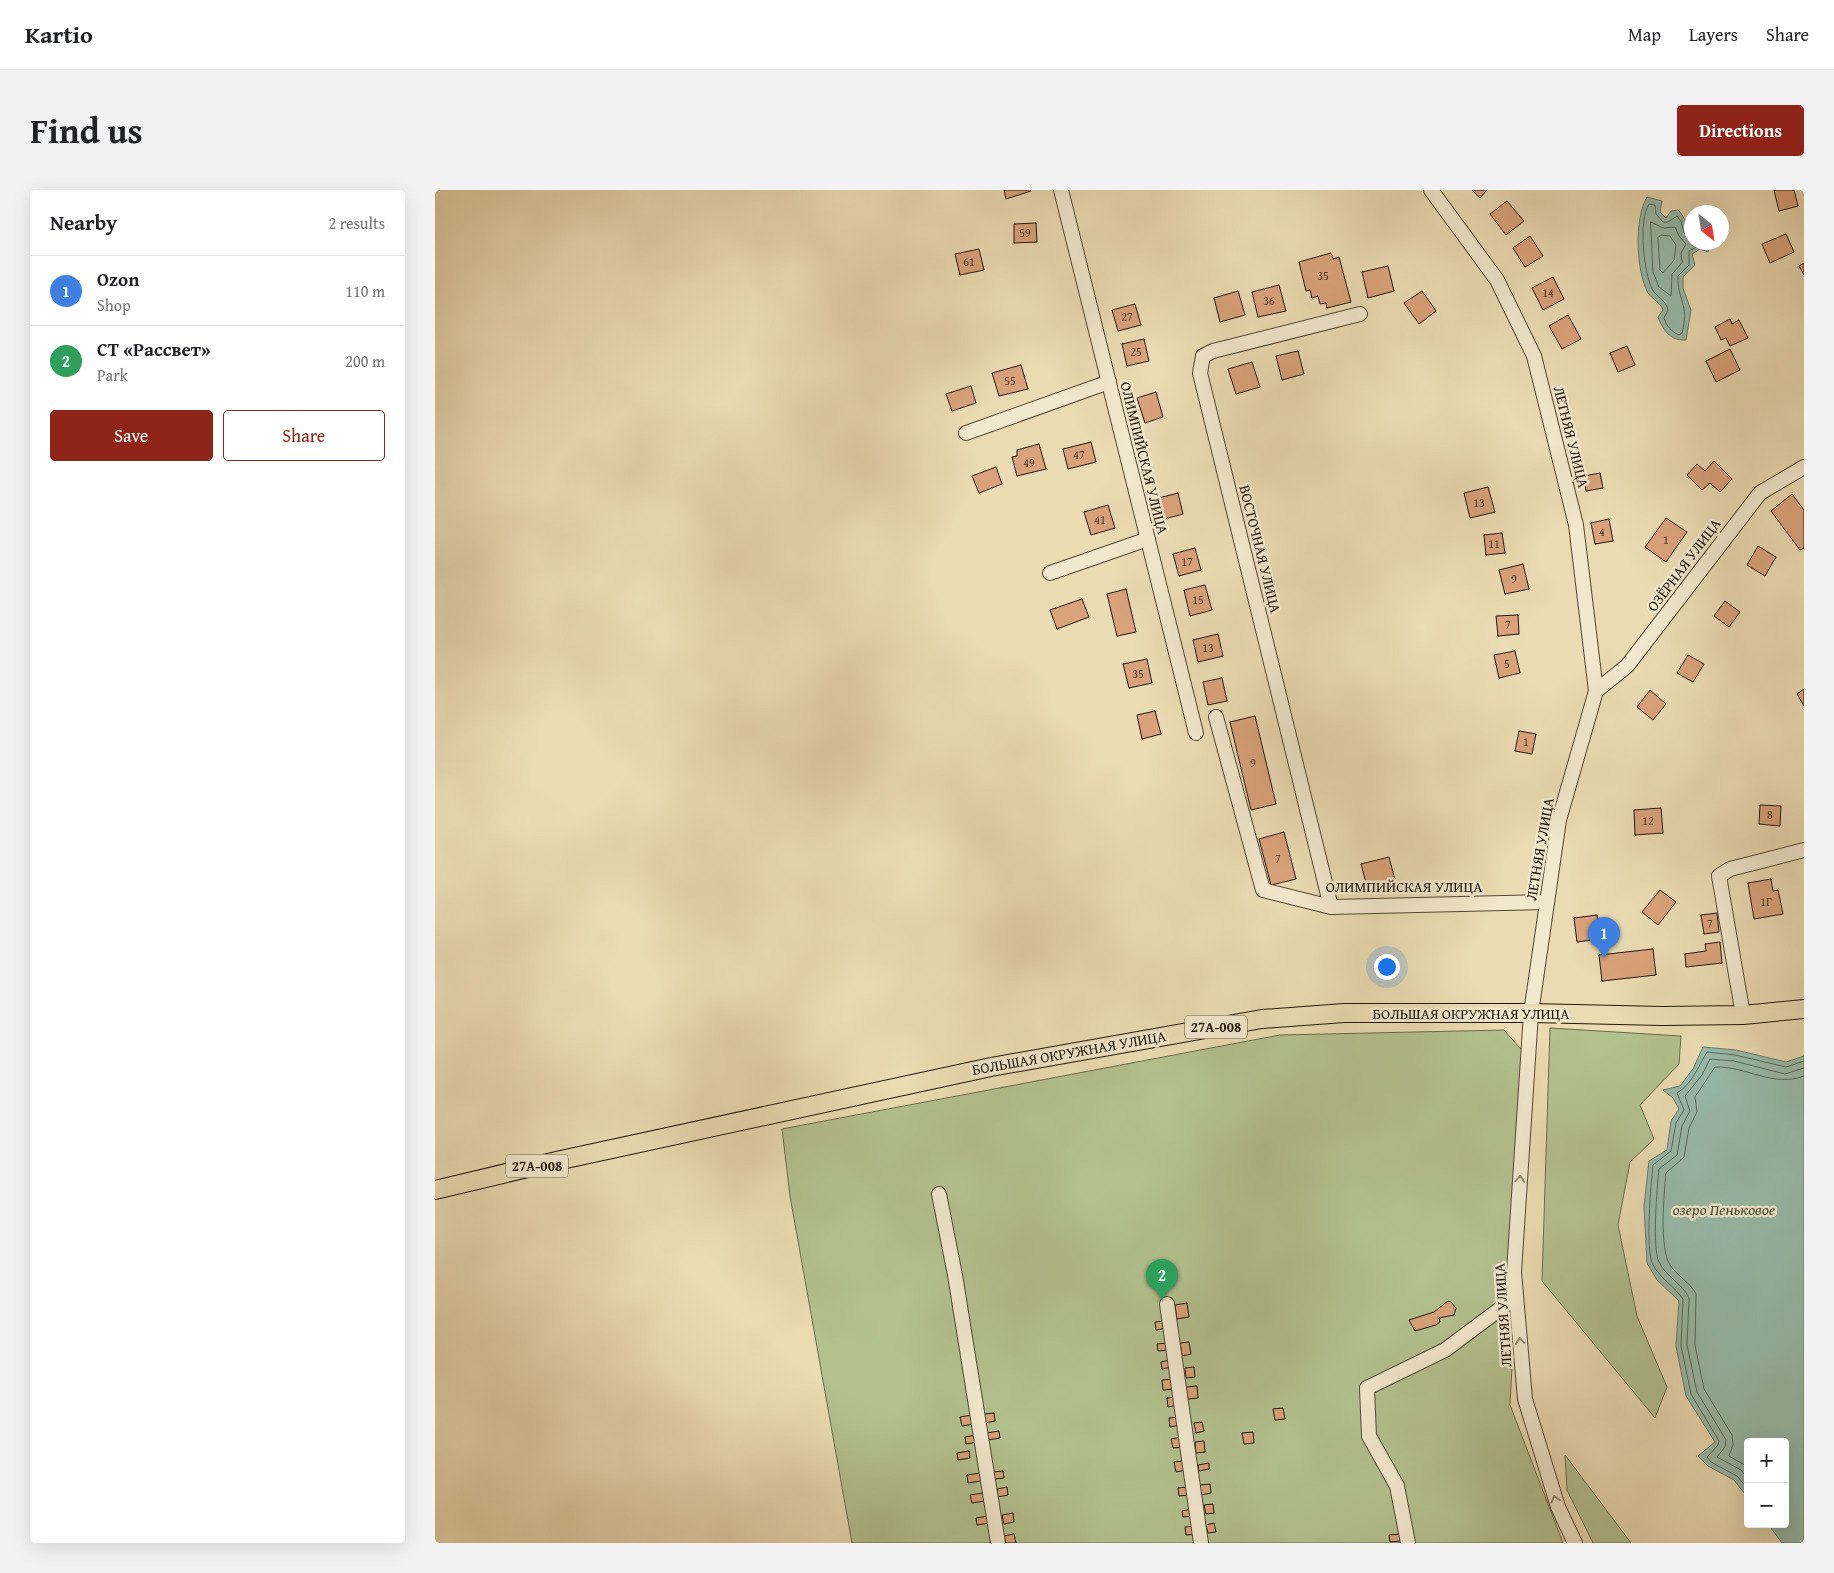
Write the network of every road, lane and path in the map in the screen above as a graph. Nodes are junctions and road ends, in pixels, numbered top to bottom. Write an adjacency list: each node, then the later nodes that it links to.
1 (1061, 190): 4 (street, ОЛИМПИЙСКАЯ УЛИЦА)
2 (1431, 190): 9 (street, ЛЕТНЯЯ УЛИЦА)
3 (1360, 314): 14 (street, ВОСТОЧНАЯ УЛИЦА)
4 (1109, 382): 5 (street); 7 (street, ОЛИМПИЙСКАЯ УЛИЦА)
5 (966, 433)
6 (1804, 468): 9 (street, ОЗЁРНАЯ УЛИЦА)
7 (1148, 539): 8 (street); 11 (street, ОЛИМПИЙСКАЯ УЛИЦА)
8 (1049, 573)
9 (1597, 691): 13 (street, ЛЕТНЯЯ УЛИЦА)
10 (1216, 717): 14 (street, ОЛИМПИЙСКАЯ УЛИЦА)
11 (1196, 733)
12 (1804, 850): 17 (street)
13 (1547, 902): 14 (street, ОЛИМПИЙСКАЯ УЛИЦА); 16 (street, ЛЕТНЯЯ УЛИЦА)
14 (1331, 907)
15 (1804, 1009): 17 (main road, БОЛЬШАЯ ОКРУЖНАЯ УЛИЦА / 27А-008)
16 (1531, 1013): 17 (main road, БОЛЬШАЯ ОКРУЖНАЯ УЛИЦА / 27А-008); 18 (main road, БОЛЬШАЯ ОКРУЖНАЯ УЛИЦА / 27А-008); 20 (street, ЛЕТНЯЯ УЛИЦА, one-way to 16)
17 (1743, 1015)
18 (435, 1190)
19 (939, 1194): 22 (street)
20 (1516, 1298): 24 (street); 25 (street, ЛЕТНЯЯ УЛИЦА, one-way to 20)
21 (1167, 1304): 23 (street)
22 (998, 1543)
23 (1201, 1543)
24 (1408, 1543)
25 (1575, 1543)

